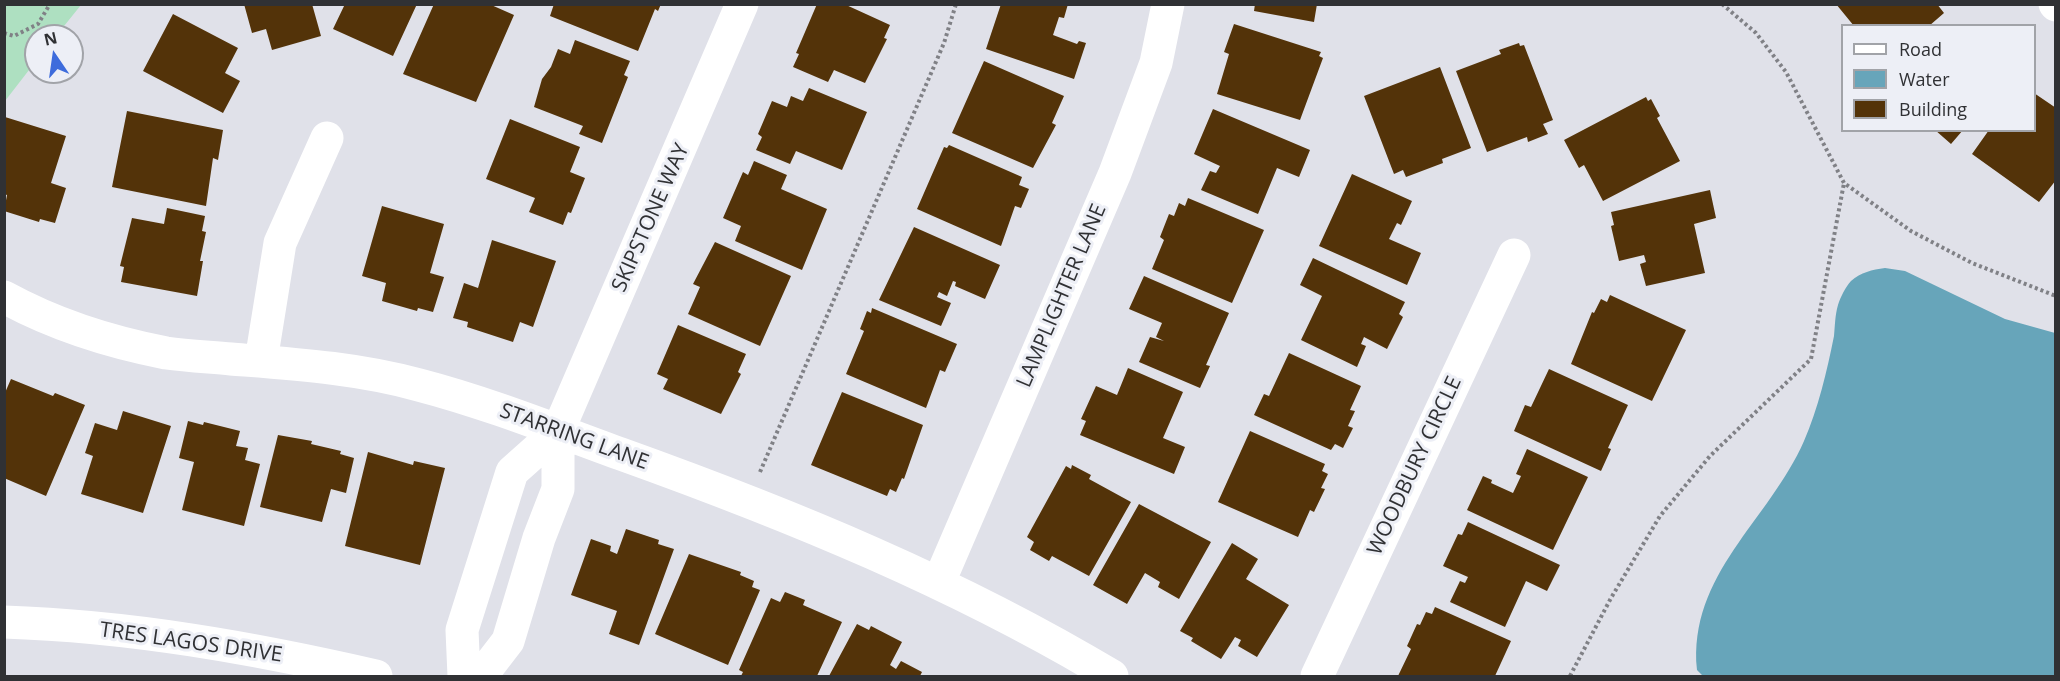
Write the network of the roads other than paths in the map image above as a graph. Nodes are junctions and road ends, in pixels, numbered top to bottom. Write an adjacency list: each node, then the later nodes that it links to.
1 (742, 4): 7 (street, SKIPSTONE WAY)
2 (1168, 4): 8 (street, LAMPLIGHTER LANE)
3 (327, 138): 6 (street)
4 (1514, 255): 14 (street, WOODBURY CIRCLE)
5 (4, 297): 6 (street, STARRING LANE)
6 (261, 361): 7 (street, STARRING LANE)
7 (558, 431): 8 (street, STARRING LANE); 11 (street, SKIPSTONE WAY); 12 (street, SKIPSTONE WAY)
8 (939, 582): 13 (street, STARRING LANE)
9 (4, 622): 10 (street, TRES LAGOS DRIVE)
10 (376, 676)
11 (464, 676)
12 (481, 676)
13 (1112, 676)
14 (1317, 676)

